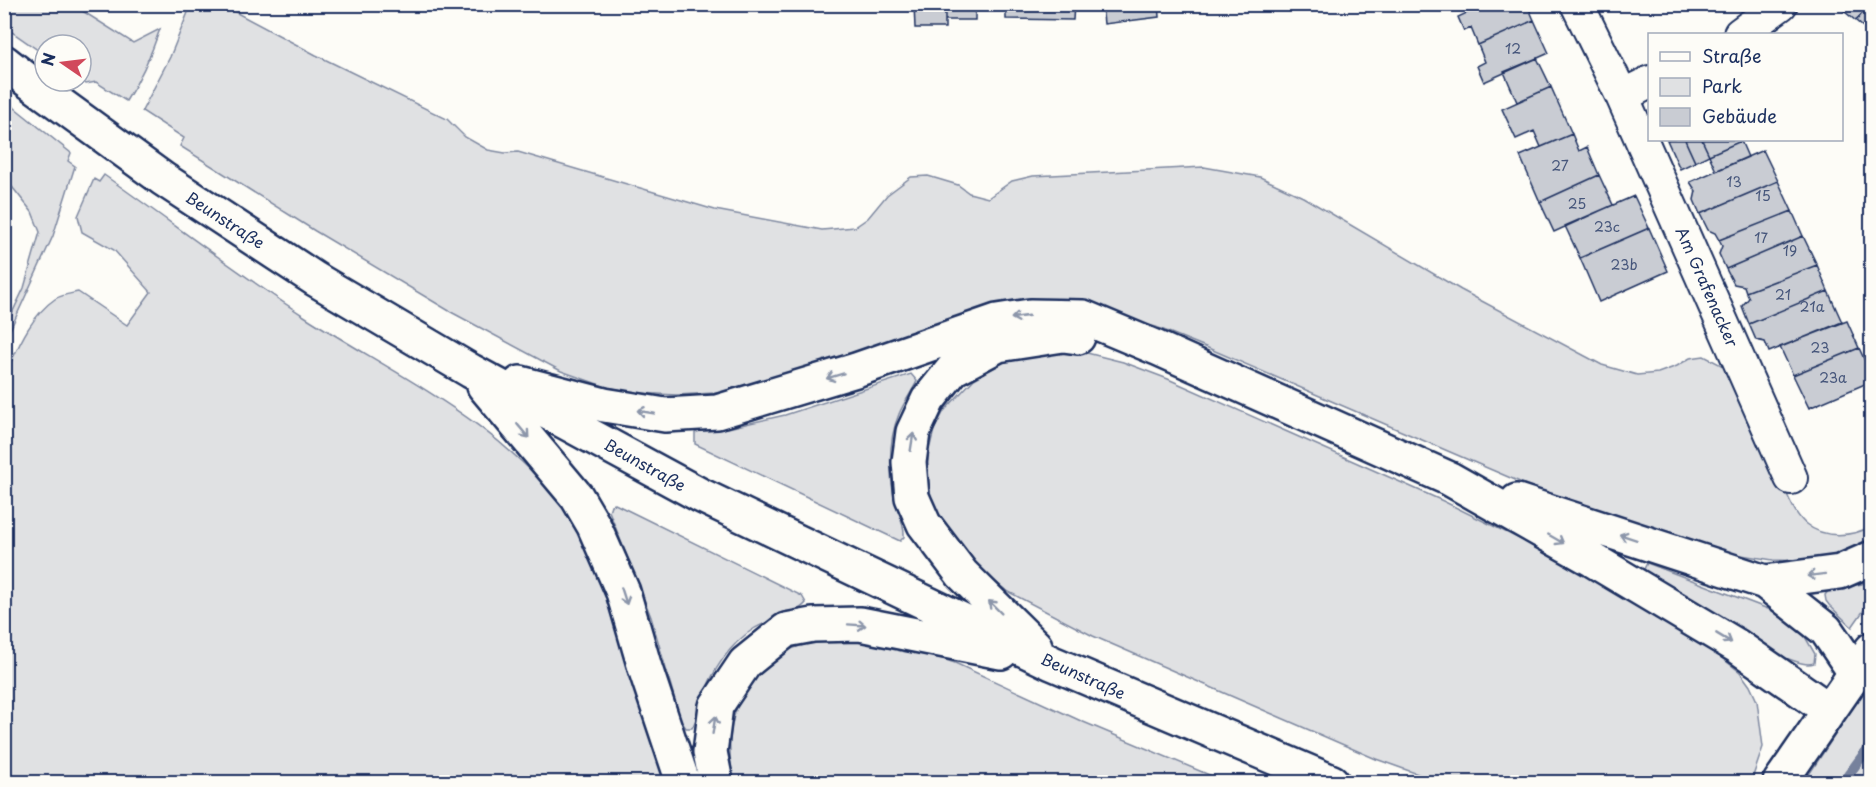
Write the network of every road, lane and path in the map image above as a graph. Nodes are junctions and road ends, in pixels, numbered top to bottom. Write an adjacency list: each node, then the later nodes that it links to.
1 (1576, 4): 6 (street, Am Grafenacker)
2 (1781, 4): 3 (street)
3 (1741, 33)
4 (4, 62): 8 (main road, Beunstraße)
5 (1648, 83): 6 (street)
6 (1622, 96): 9 (street, Am Grafenacker)
7 (1157, 348): 8 (main road, one-way to 8); 10 (main road); 14 (main road, one-way to 7)
8 (471, 370): 14 (main road, Beunstraße); 16 (main road, one-way to 16)
9 (1791, 478)
10 (1450, 479): 12 (main road, one-way to 10); 15 (main road, one-way to 15)
11 (1872, 558): 12 (main road, one-way to 12)
12 (1765, 582): 13 (main road)
13 (1864, 662): 15 (main road)
14 (1052, 663): 17 (main road, one-way to 14); 18 (main road, Beunstraße)
15 (1830, 710): 19 (main road)
16 (683, 783)
17 (716, 783)
18 (1332, 783)
19 (1780, 783)

